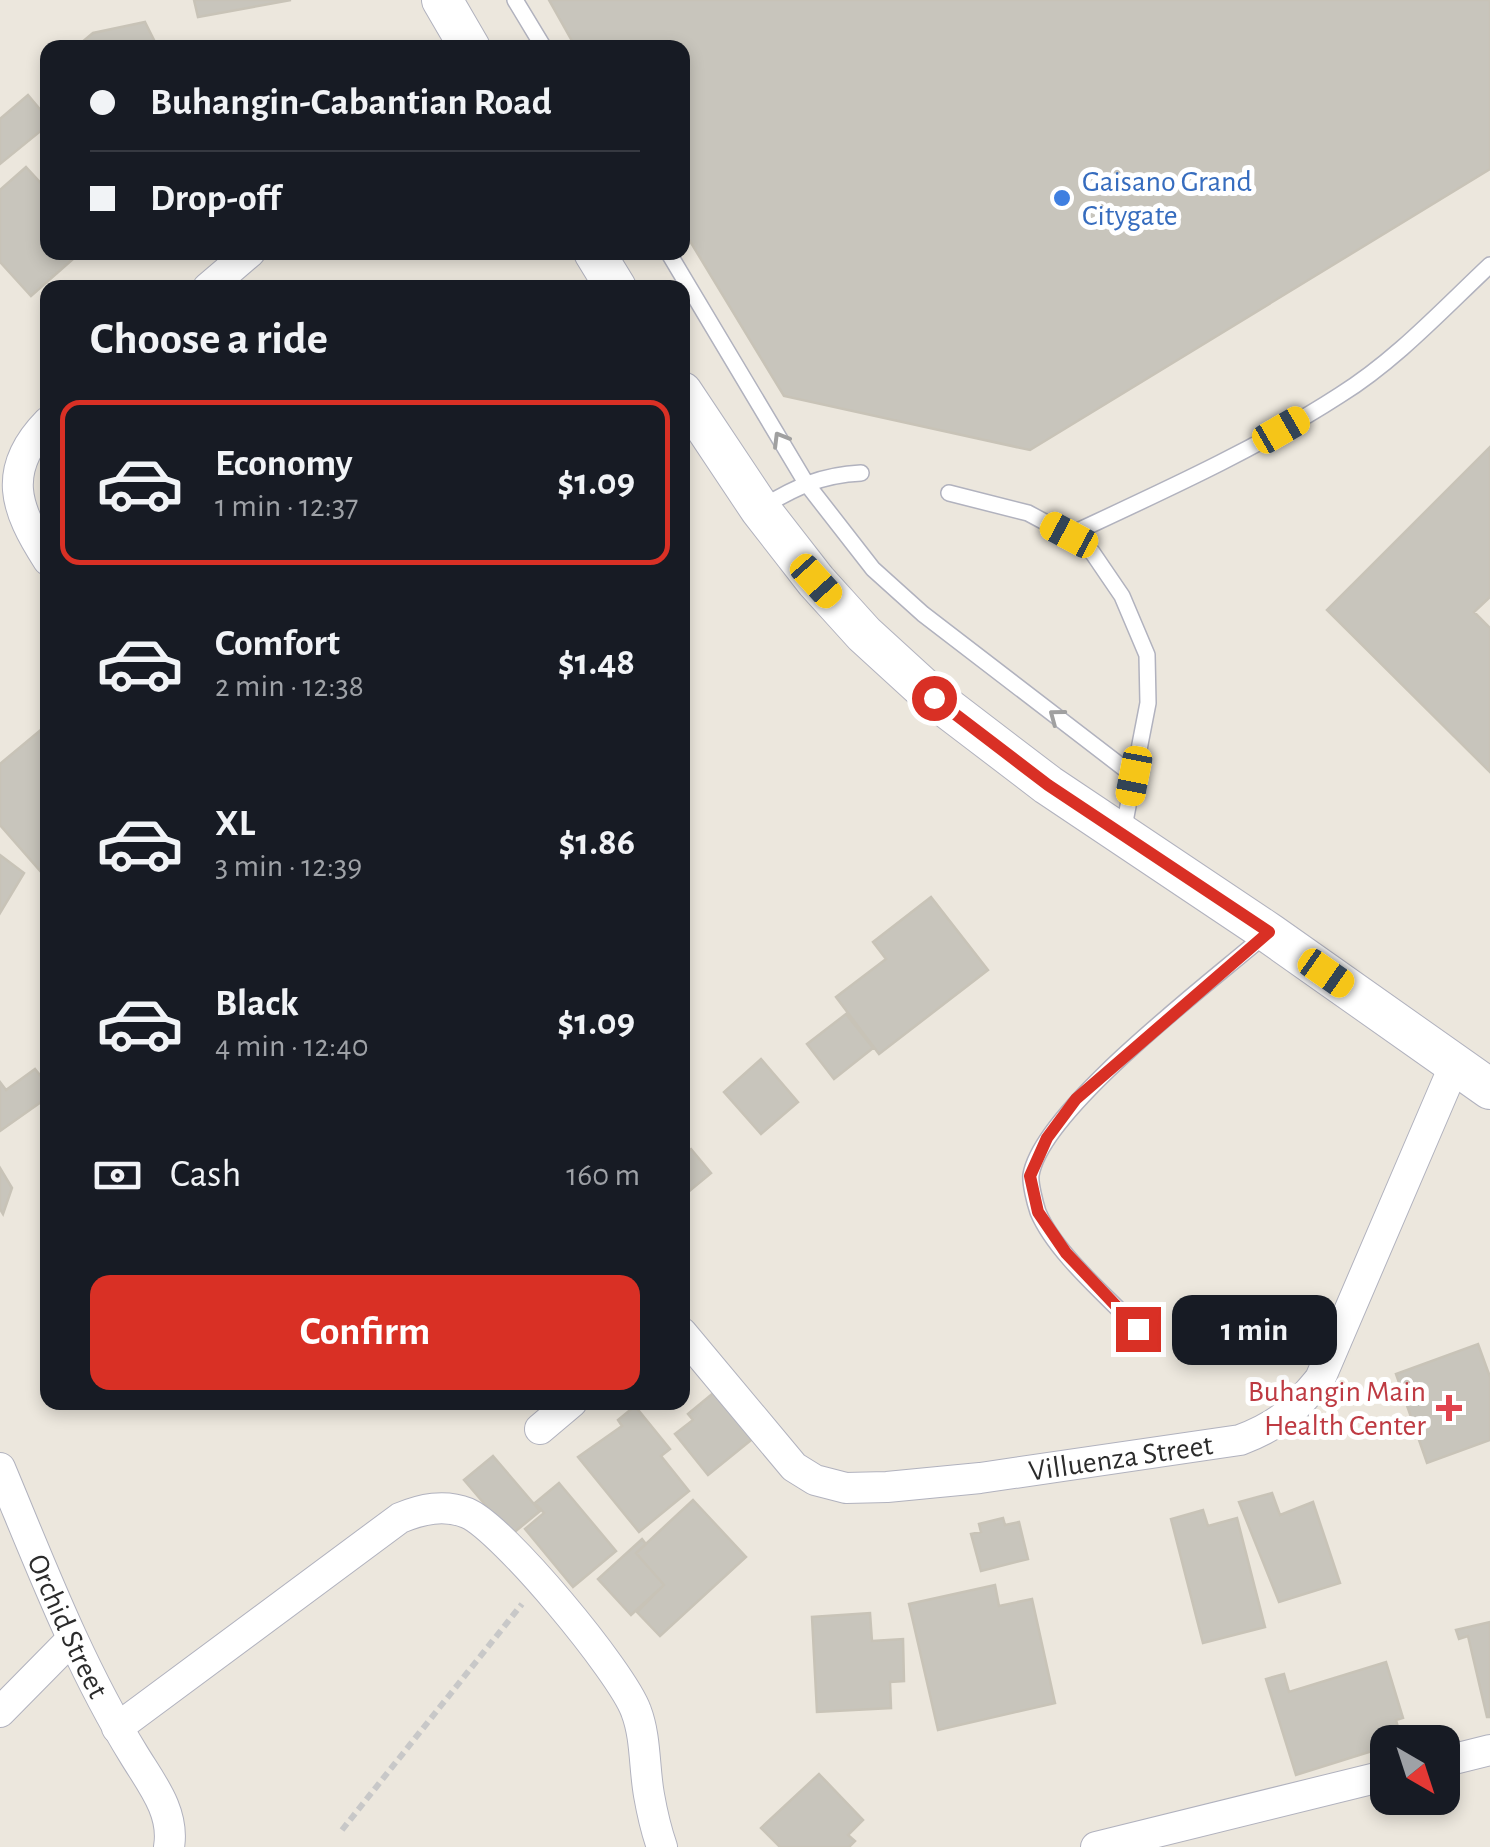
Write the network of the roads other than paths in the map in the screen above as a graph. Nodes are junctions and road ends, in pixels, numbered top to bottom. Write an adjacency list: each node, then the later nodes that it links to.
1 (442, 0): 3 (main road)
2 (515, 0): 4 (lane)
3 (465, 40)
4 (539, 40)
5 (241, 260): 7 (street)
6 (1490, 265): 15 (lane)
7 (217, 280)
8 (690, 289): 12 (lane, one-way to 8)
9 (690, 404): 14 (main road)
10 (40, 429): 16 (street)
11 (861, 473): 12 (lane)
12 (806, 483): 14 (lane); 17 (lane, one-way to 12)
13 (949, 493): 15 (lane)
14 (760, 509): 18 (main road)
15 (1069, 535): 17 (lane)
16 (40, 548)
17 (1134, 776): 18 (lane)
18 (1123, 832): 19 (main road)
19 (1269, 932): 20 (main road); 22 (lane)
20 (1455, 1064): 21 (main road); 23 (street, Villuenza Street)
21 (1490, 1090)
22 (1138, 1329)
23 (690, 1343)
24 (563, 1410): 25 (street)
25 (540, 1429)
26 (0, 1468): 27 (street, Orchid Street)
27 (70, 1640): 28 (street); 29 (street, Orchid Street)
28 (0, 1712)
29 (118, 1728): 33 (street, Orchid Street); 34 (street)
30 (1490, 1750): 31 (street)
31 (1460, 1758)
32 (1370, 1779): 35 (street)
33 (169, 1847)
34 (662, 1847)
35 (1096, 1847)

